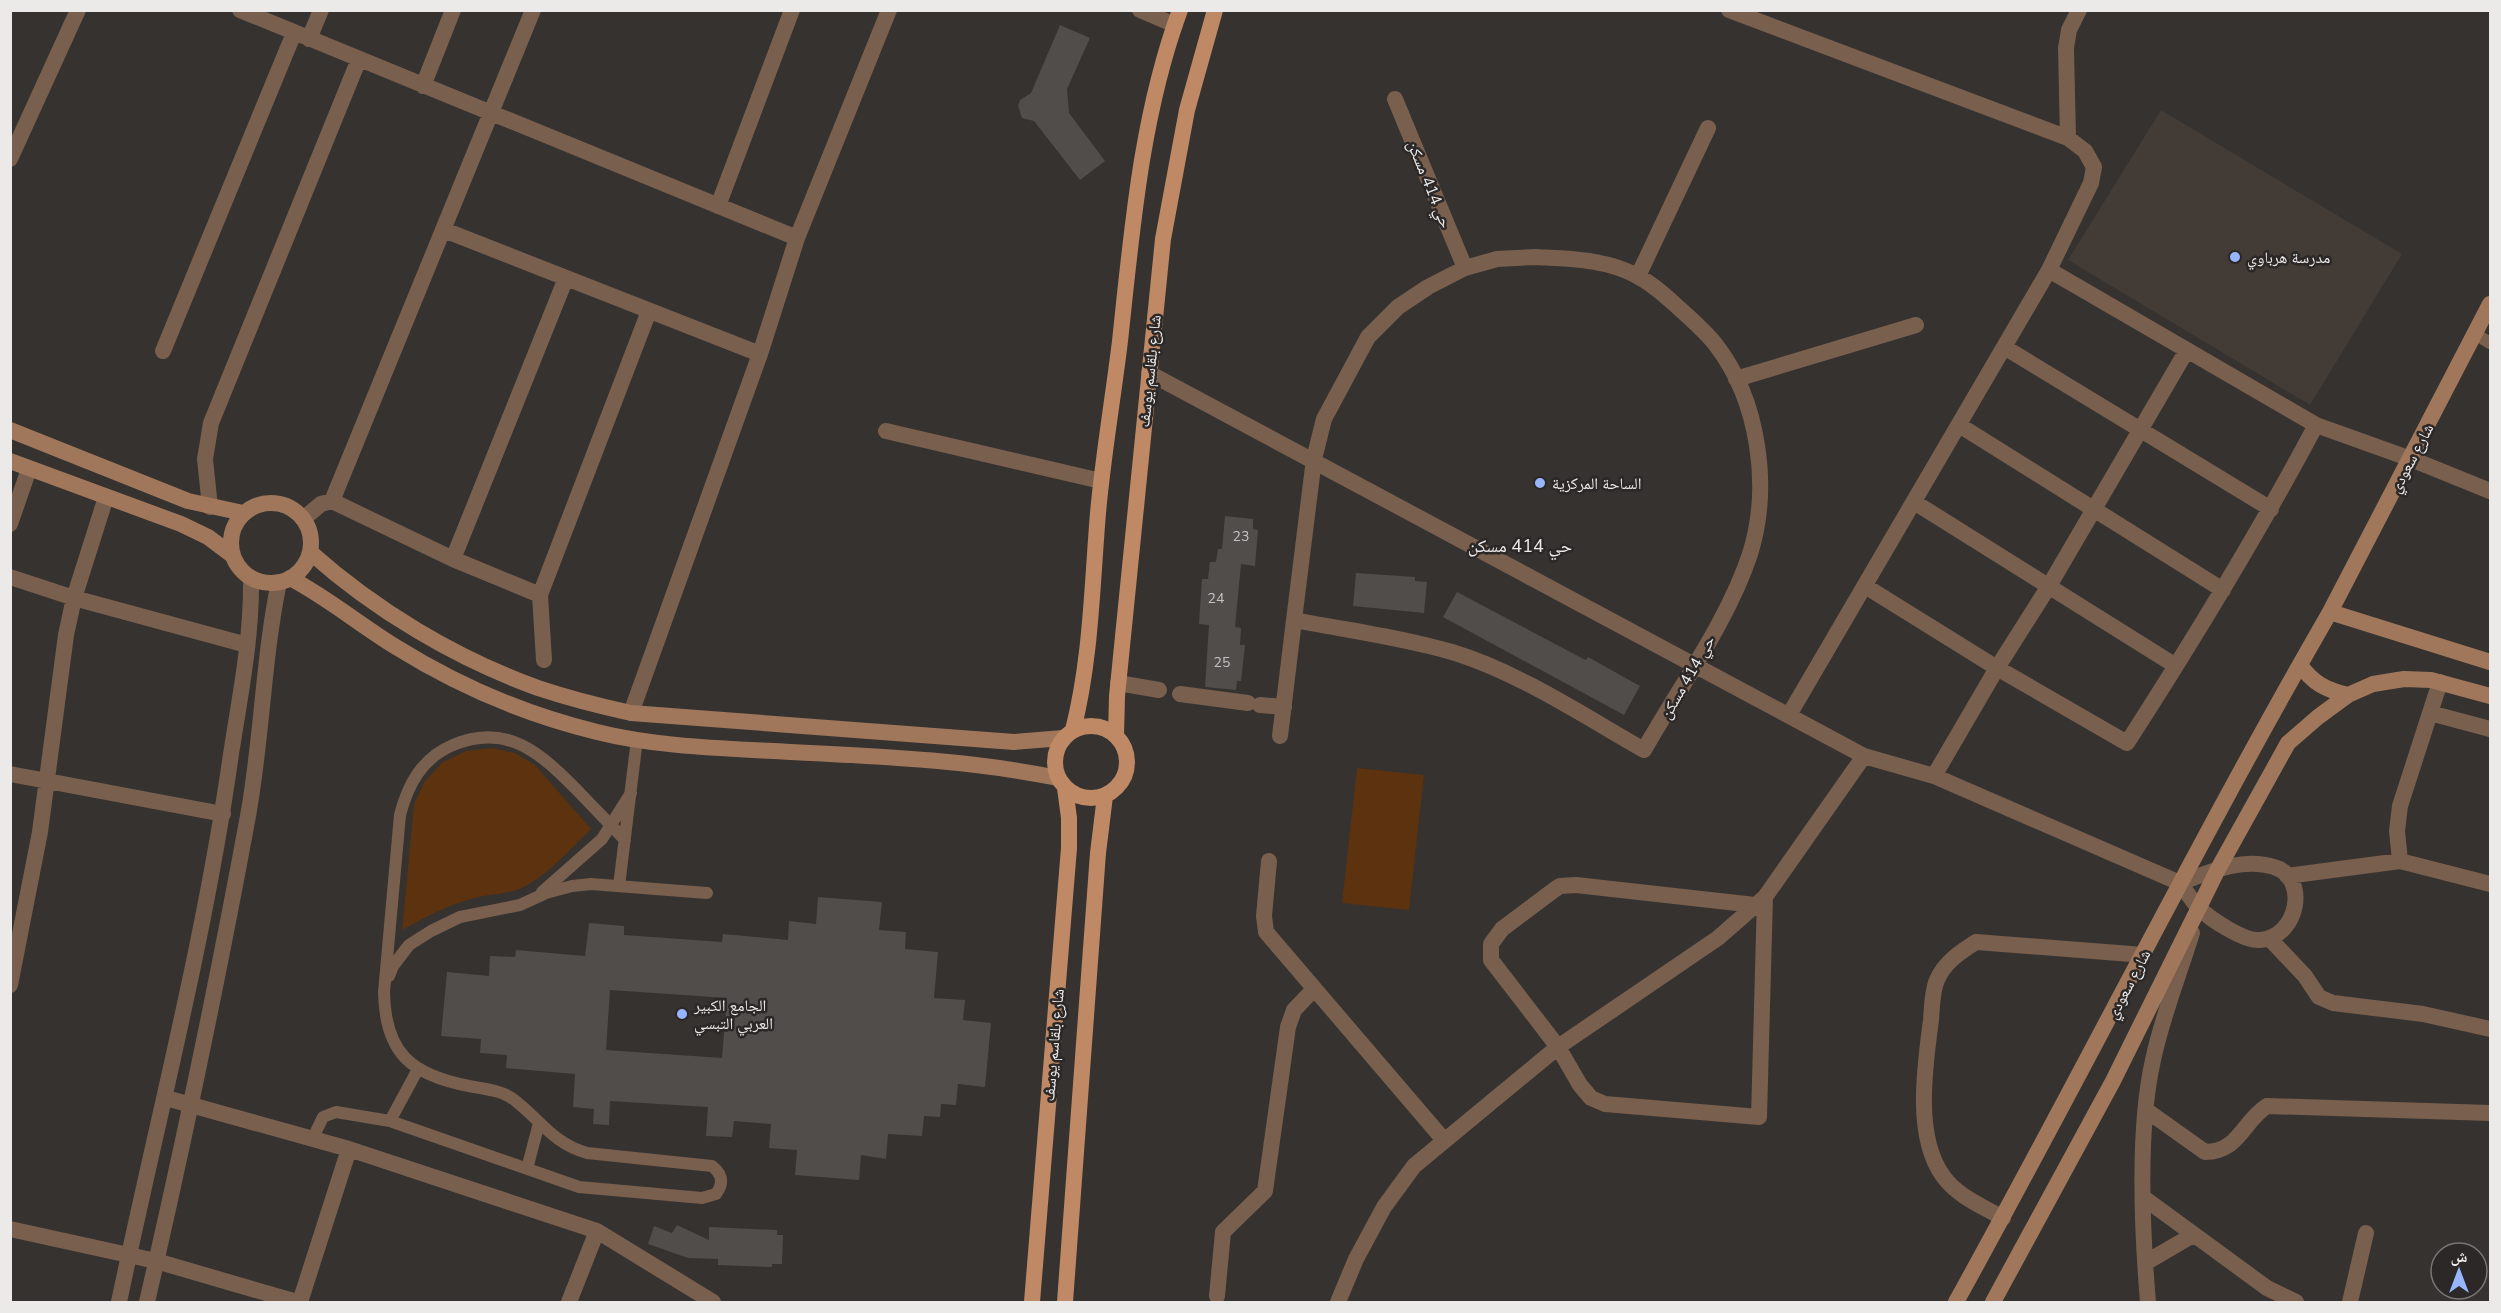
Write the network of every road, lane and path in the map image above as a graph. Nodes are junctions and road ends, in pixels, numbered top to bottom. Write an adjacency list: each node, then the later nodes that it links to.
1 (78, 10): 20 (street)
2 (240, 10): 13 (street)
3 (321, 10): 13 (street)
4 (453, 10): 15 (street)
5 (533, 10): 17 (street)
6 (792, 10): 21 (street)
7 (889, 10): 23 (street)
8 (1140, 10): 12 (street)
9 (1215, 10): 37 (main road, شارع بلقاسم يوسف)
10 (1728, 10): 19 (street)
11 (2079, 10): 19 (street)
12 (1177, 18): 48 (main road, شارع بلقاسم يوسف)
13 (301, 36): 14 (street); 35 (street)
14 (359, 59): 15 (street); 53 (street)
15 (423, 86): 17 (street)
16 (1395, 99): 24 (street, حي 414 مسكن)
17 (491, 113): 21 (street); 22 (street)
18 (1708, 128): 26 (street)
19 (2068, 138): 25 (street)
20 (10, 159)
21 (718, 206): 23 (street)
22 (444, 230): 27 (street); 51 (street)
23 (797, 238): 36 (street)
24 (1465, 268): 26 (street, حي 414 مسكن); 44 (street, حي 414 مسكن)
25 (2049, 270): 33 (street); 34 (street)
26 (1638, 276): 38 (street, حي 414 مسكن)
27 (566, 278): 29 (street); 61 (street)
28 (2490, 304): 31 (main road, شارع سعودي)
29 (649, 310): 36 (street); 68 (street)
30 (1916, 325): 38 (street)
31 (2475, 334): 32 (lane); 45 (main road, شارع سعودي)
32 (2490, 343)
33 (2004, 347): 39 (street); 42 (street)
34 (2187, 350): 40 (street); 42 (street)
35 (163, 351)
36 (760, 354): 86 (street)
37 (1149, 373): 44 (street); 80 (main road, شارع بلقاسم يوسف)
38 (1736, 379): 75 (street, حي 414 مسكن)
39 (1959, 425): 52 (street); 54 (street)
40 (2316, 425): 45 (street); 55 (street)
41 (10, 430): 53 (main road)
42 (2141, 430): 54 (street); 55 (street)
43 (886, 431): 48 (street)
44 (1314, 459): 71 (street, حي 414 مسكن); 75 (street)
45 (2411, 459): 49 (street); 70 (main road, شارع سعودي)
46 (10, 461): 47 (main road)
47 (29, 469): 50 (main road); 58 (street)
48 (1101, 481): 90 (main road, شارع بلقاسم يوسف)
49 (2490, 491)
50 (106, 497): 60 (main road); 69 (street)
51 (332, 501): 57 (street); 61 (street)
52 (1914, 502): 65 (street); 66 (street)
53 (210, 507): 56 (main road)
54 (2093, 508): 66 (street); 67 (street)
55 (2271, 509): 67 (street)
56 (243, 513): 57 (main road); 60 (main road)
57 (303, 519): 59 (main road)
58 (10, 524)
59 (310, 552): 64 (main road); 86 (main road)
60 (232, 555): 63 (main road)
61 (453, 559): 68 (street)
62 (10, 577): 69 (street)
63 (251, 578): 64 (main road); 72 (street)
64 (285, 580): 93 (main road); 124 (street)
65 (1865, 586): 78 (street); 88 (street)
66 (2049, 586): 77 (street); 78 (street)
67 (2223, 590): 77 (street)
68 (540, 595): 73 (street)
69 (74, 598): 72 (street); 97 (street)
70 (2330, 612): 74 (main road); 76 (main road, شارع سعودي)
71 (1294, 620): 75 (street, حي 414 مسكن); 85 (street, حي 414 مسكن)
72 (247, 645): 101 (street)
73 (544, 660)
74 (2490, 662)
75 (1694, 664): 88 (street)
76 (2300, 665): 83 (main road); 108 (main road, شارع سعودي)
77 (2176, 666): 78 (street)
78 (1997, 668): 96 (street)
79 (2440, 682): 83 (main road, شارع سعودي); 84 (main road, شارع سعودي); 87 (street)
80 (1118, 683): 81 (street); 91 (main road, شارع بلقاسم يوسف)
81 (1159, 690)
82 (1180, 694): 85 (street)
83 (2348, 695): 106 (main road, شارع سعودي)
84 (2490, 696)
85 (1284, 707): 92 (street, حي 414 مسكن)
86 (631, 713): 90 (main road)
87 (2430, 713): 89 (street); 105 (street)
88 (1789, 715): 94 (street)
89 (2490, 729)
90 (1068, 734): 91 (main road); 98 (main road)
91 (1116, 736): 100 (main road)
92 (1280, 736)
93 (637, 739): 98 (main road); 99 (lane)
94 (1864, 756): 96 (street); 112 (street)
95 (10, 774): 97 (street)
96 (1934, 776): 108 (street)
97 (47, 781): 101 (street); 117 (street)
98 (1061, 783): 100 (main road); 148 (main road, شارع بلقاسم يوسف)
99 (631, 793): 102 (lane); 103 (lane)
100 (1105, 796): 149 (main road, شارع بلقاسم يوسف)
101 (223, 814): 123 (street)
102 (612, 826): 103 (lane); 113 (lane); 119 (lane)
103 (625, 840): 110 (lane)
104 (1269, 861): 118 (street)
105 (2400, 861): 107 (street); 109 (street)
106 (2218, 869): 107 (street); 108 (street); 114 (main road, شارع سعودي)
107 (2287, 876): 115 (street)
108 (2180, 883): 114 (street); 116 (main road, شارع سعودي)
109 (2490, 884)
110 (619, 886): 111 (lane); 113 (lane)
111 (707, 893)
112 (1760, 901): 121 (street); 121 (street); 121 (street)
113 (520, 905): 119 (lane)
114 (2200, 909): 115 (street); 125 (street); 152 (main road, شارع سعودي)
115 (2270, 939): 120 (street)
116 (2144, 955): 134 (main road, شارع سعودي); 134 (street)
117 (10, 985)
118 (1314, 989): 129 (street); 142 (street)
119 (384, 992): 122 (lane)
120 (2490, 1029)
121 (1558, 1047): 129 (street)
122 (418, 1069): 127 (lane); 128 (lane)
123 (166, 1098): 124 (street); 139 (street)
124 (192, 1104): 130 (street); 140 (street)
125 (2146, 1110): 126 (street); 133 (street)
126 (2490, 1113)
127 (390, 1121): 130 (lane); 132 (lane)
128 (539, 1123): 132 (lane); 132 (lane)
129 (1443, 1139): 150 (street)
130 (312, 1140): 131 (street)
131 (349, 1149): 136 (street); 145 (street)
132 (527, 1169)
133 (2144, 1198): 138 (street); 141 (street)
134 (2003, 1218): 151 (main road, شارع سعودي)
135 (10, 1229): 139 (street)
136 (597, 1231): 146 (street); 147 (street)
137 (2366, 1233): 155 (street)
138 (2193, 1235): 141 (street); 154 (street)
139 (129, 1255): 140 (street); 143 (street)
140 (156, 1261): 144 (street); 145 (street)
141 (2145, 1263): 153 (street)
142 (1217, 1296)
143 (119, 1302)
144 (147, 1302)
145 (298, 1302)
146 (569, 1302)
147 (713, 1302)
148 (1032, 1302)
149 (1065, 1302)
150 (1338, 1302)
151 (1956, 1302)
152 (1993, 1302)
153 (2148, 1302)
154 (2296, 1302)
155 (2350, 1302)

